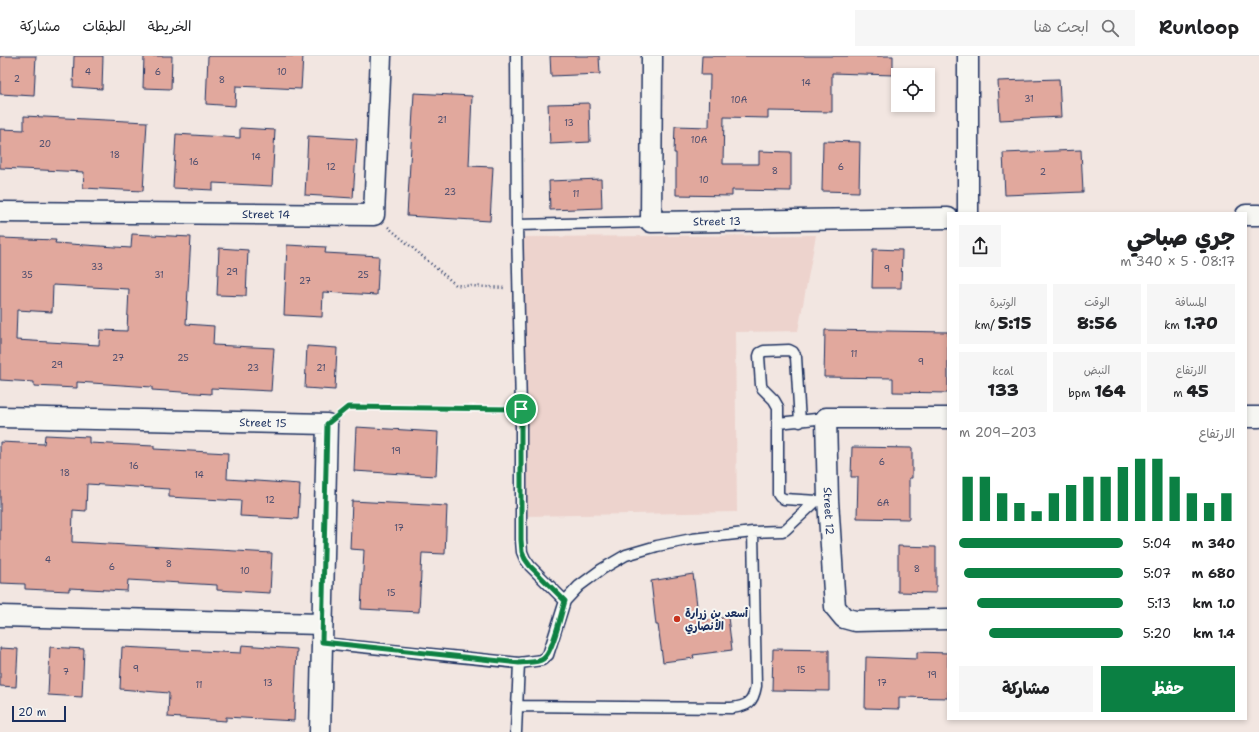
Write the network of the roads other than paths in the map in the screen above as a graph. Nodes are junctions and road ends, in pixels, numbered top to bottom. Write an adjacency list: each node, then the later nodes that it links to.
1 (381, 56): 5 (street, Street 14)
2 (516, 56): 11 (lane)
3 (652, 56): 10 (street)
4 (968, 56): 6 (street)
5 (0, 212)
6 (968, 212)
7 (1247, 215): 8 (street)
8 (1259, 215)
9 (947, 218): 10 (street, Street 13)
10 (651, 222): 11 (lane)
11 (517, 225): 21 (lane)
12 (0, 417): 24 (street, Street 15)
13 (826, 418): 14 (street); 17 (lane); 19 (street, Street 12)
14 (947, 418)
15 (1247, 418): 16 (street)
16 (1259, 418)
17 (800, 422): 18 (lane); 18 (lane)
18 (778, 423): 19 (lane)
19 (821, 501): 20 (lane); 23 (street, Street 12)
20 (753, 532): 21 (lane); 26 (lane)
21 (565, 601): 25 (lane)
22 (0, 616): 24 (street)
23 (947, 619)
24 (322, 633): 25 (lane); 27 (street)
25 (519, 663): 26 (lane)
26 (517, 706): 28 (lane)
27 (320, 732)
28 (516, 732)

